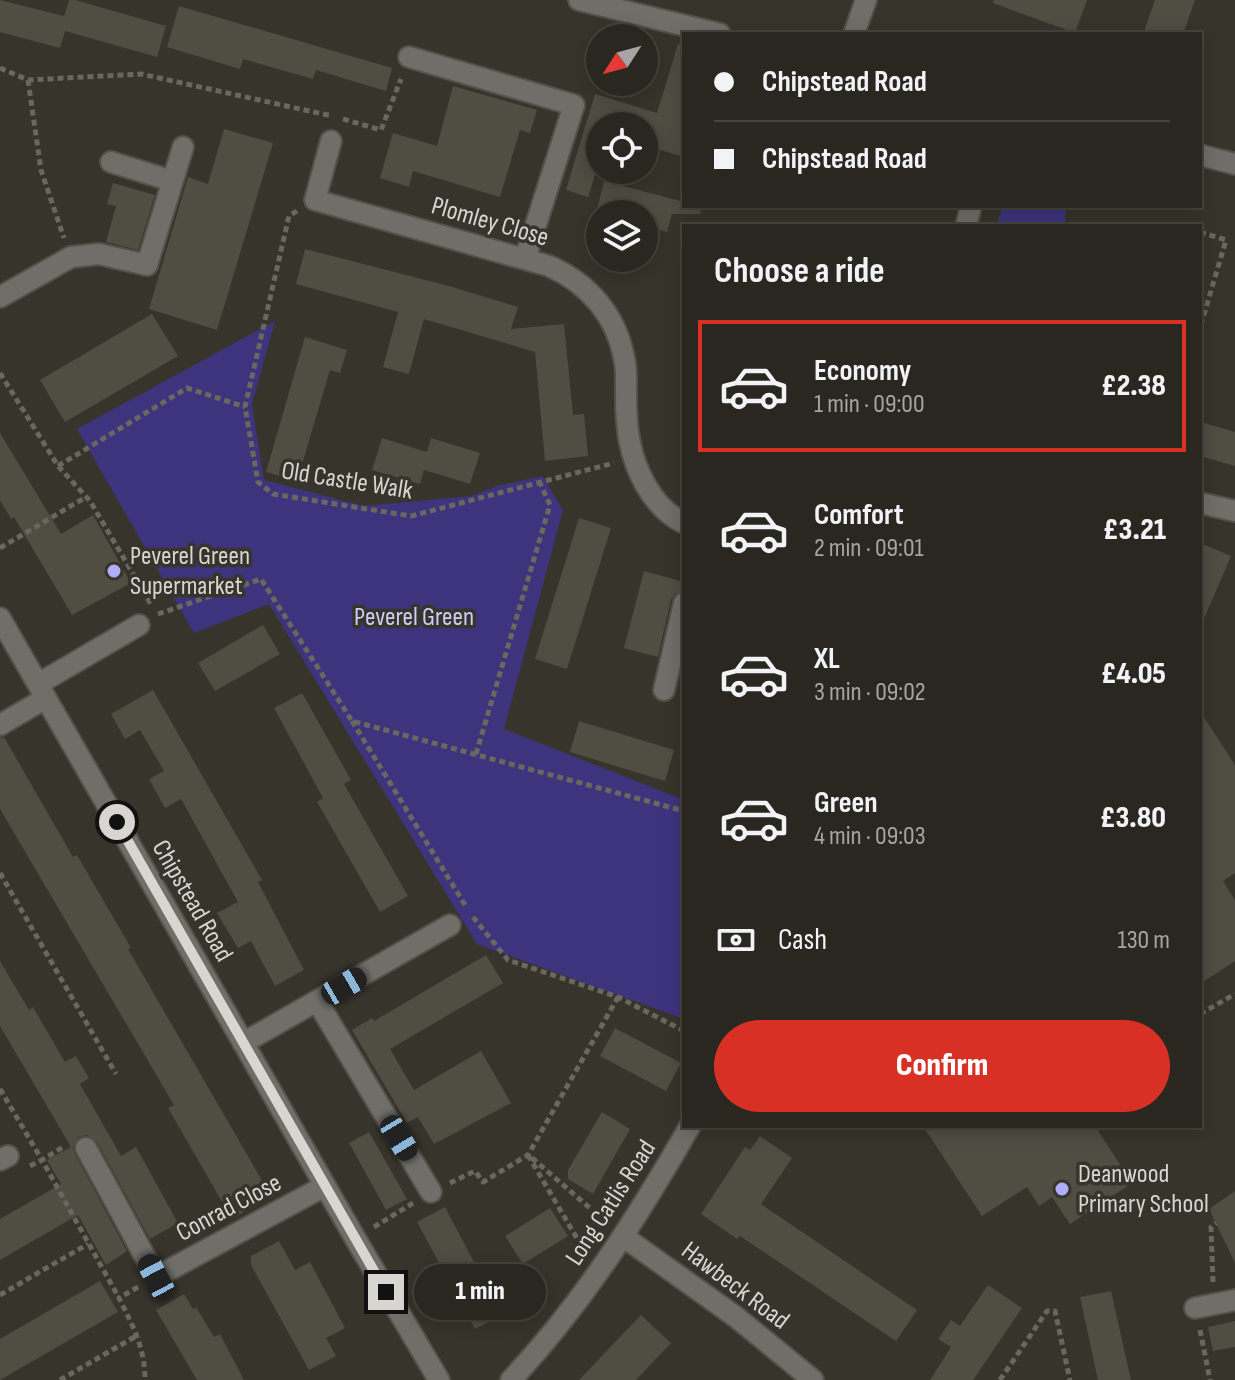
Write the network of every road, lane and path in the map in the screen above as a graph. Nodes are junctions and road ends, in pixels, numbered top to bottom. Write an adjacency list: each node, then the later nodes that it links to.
1 (579, 0): 3 (street)
2 (866, 0): 4 (street)
3 (712, 32)
4 (855, 32)
5 (409, 57): 8 (path); 18 (street)
6 (0, 68): 7 (path)
7 (28, 80): 8 (path); 17 (path)
8 (339, 118): 9 (path)
9 (331, 141): 15 (street)
10 (183, 147): 14 (street)
11 (1202, 156): 13 (street)
12 (111, 162): 14 (street)
13 (1235, 164)
14 (172, 181): 17 (street)
15 (315, 200): 18 (street, Plomley Close); 22 (path, Old Castle Walk)
16 (1202, 233): 20 (path)
17 (71, 257): 19 (street)
18 (525, 259): 23 (street, Plomley Close)
19 (0, 297)
20 (1202, 321)
21 (0, 373): 24 (path)
22 (245, 407): 24 (path); 25 (path, Old Castle Walk)
23 (632, 458): 25 (path, Old Castle Walk); 29 (street, Plomley Close)
24 (58, 466): 26 (path)
25 (540, 483): 38 (path)
26 (86, 497): 30 (path); 36 (path)
27 (1202, 503): 28 (street)
28 (1235, 511)
29 (682, 522)
30 (0, 548)
31 (682, 612): 34 (street)
32 (0, 618): 35 (street, Chipstead Road)
33 (139, 625): 35 (street)
34 (664, 690)
35 (42, 691): 37 (street); 47 (street, Chipstead Road)
36 (352, 721): 38 (path); 43 (path)
37 (0, 725)
38 (476, 754): 39 (path)
39 (682, 810)
40 (0, 873): 48 (path)
41 (450, 925): 44 (street)
42 (1235, 994): 45 (path)
43 (618, 997): 46 (path); 52 (path)
44 (317, 1001): 47 (street); 55 (street)
45 (1202, 1013)
46 (682, 1030)
47 (243, 1043): 54 (street, Chipstead Road)
48 (116, 1074)
49 (0, 1089): 53 (path)
50 (689, 1128): 57 (street, Long Catlis Road)
51 (86, 1148): 53 (path); 61 (street)
52 (528, 1155): 55 (path); 57 (path); 60 (path)
53 (42, 1160): 59 (path)
54 (325, 1186): 58 (street, Chipstead Road); 61 (street, Conrad Close)
55 (431, 1192): 58 (path)
56 (1216, 1223): 64 (path)
57 (624, 1237): 60 (street, Long Catlis Road); 70 (street, Hawbeck Road)
58 (355, 1238): 68 (street, Chipstead Road)
59 (88, 1244): 62 (path); 63 (path)
60 (598, 1273): 69 (street, Long Catlis Road)
61 (156, 1277): 63 (path)
62 (0, 1295)
63 (119, 1298): 65 (path)
64 (1215, 1304): 73 (path)
65 (138, 1335): 66 (path); 67 (path)
66 (60, 1380)
67 (145, 1380)
68 (439, 1380)
69 (511, 1380)
70 (813, 1380)
71 (1000, 1380): 72 (path)
72 (1070, 1380)
73 (1210, 1380)

